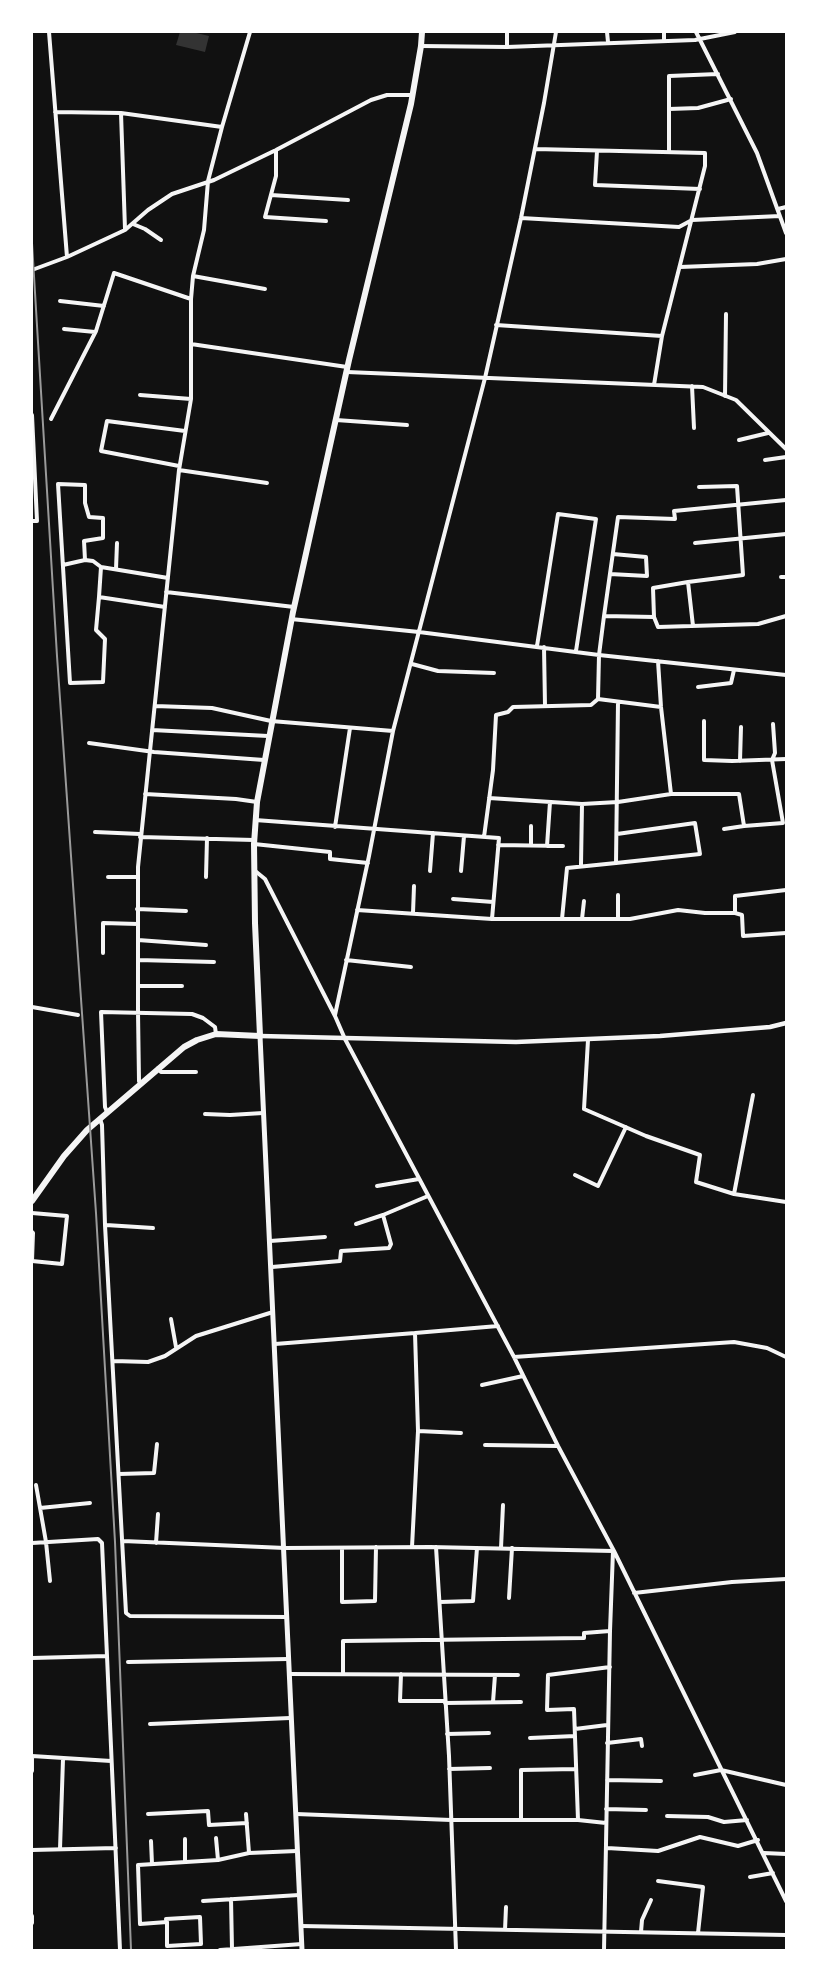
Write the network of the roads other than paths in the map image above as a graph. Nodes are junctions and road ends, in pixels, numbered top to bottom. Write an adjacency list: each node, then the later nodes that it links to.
1 (49, 32): 20 (street)
2 (250, 32): 22 (street)
3 (422, 32): 14 (main road)
4 (507, 32): 15 (street)
5 (556, 32): 13 (street)
6 (607, 32): 12 (street)
7 (664, 32): 11 (street)
8 (696, 32): 10 (street)
9 (735, 32): 10 (street)
10 (700, 39): 11 (street); 16 (street)
11 (664, 41): 12 (street)
12 (608, 42): 13 (street)
13 (554, 45): 15 (street); 23 (street)
14 (421, 46): 15 (street); 17 (main road)
15 (507, 47)
16 (718, 74): 18 (street); 19 (street)
17 (413, 95): 24 (street); 56 (main road)
18 (731, 99): 19 (street); 32 (street)
19 (669, 109): 26 (street)
20 (56, 111): 21 (street); 41 (street)
21 (121, 113): 22 (street); 38 (street)
22 (222, 127): 27 (street)
23 (535, 149): 25 (street); 34 (street)
24 (276, 150): 27 (street); 29 (street)
25 (597, 151): 26 (street); 28 (street)
26 (669, 152): 28 (street)
27 (208, 181): 37 (street); 45 (street)
28 (700, 189): 35 (street)
29 (271, 195): 30 (street); 36 (street)
30 (348, 200)
31 (786, 207): 32 (street)
32 (778, 209): 33 (street)
33 (780, 216): 35 (street); 39 (street)
34 (521, 218): 35 (street); 51 (street)
35 (693, 220): 43 (street)
36 (326, 221)
37 (133, 224): 38 (street); 40 (street)
38 (125, 230): 41 (street)
39 (786, 233)
40 (161, 240)
41 (67, 257): 44 (street)
42 (786, 259): 43 (street)
43 (680, 267): 54 (street)
44 (32, 270)
45 (193, 276): 46 (street); 47 (street)
46 (265, 289)
47 (191, 299): 49 (street); 55 (street)
48 (60, 302): 49 (street)
49 (104, 306): 53 (street)
50 (726, 314): 61 (street)
51 (496, 325): 54 (street); 57 (street)
52 (64, 329): 53 (street)
53 (95, 332): 64 (street)
54 (662, 336): 58 (street)
55 (191, 344): 56 (street); 62 (street)
56 (347, 370): 57 (street); 65 (main road)
57 (484, 378): 58 (street); 103 (street)
58 (654, 385): 59 (street)
59 (692, 386): 61 (street); 67 (street)
60 (140, 395): 62 (street)
61 (725, 396): 69 (street)
62 (191, 399): 68 (street)
63 (32, 414): 71 (street)
64 (51, 419)
65 (336, 420): 66 (street); 97 (main road)
66 (407, 425)
67 (694, 428)
68 (185, 431): 75 (street); 75 (street)
69 (769, 433): 70 (street); 72 (street)
70 (739, 440)
71 (32, 446): 77 (street)
72 (786, 449)
73 (786, 457): 74 (street)
74 (765, 460)
75 (179, 468): 76 (street); 92 (street)
76 (267, 483)
77 (33, 485): 81 (street)
78 (699, 487): 80 (street)
79 (786, 500): 80 (street)
80 (738, 505): 83 (street); 86 (street)
81 (32, 520)
82 (786, 534): 83 (street)
83 (740, 537): 85 (street); 93 (street)
84 (117, 543): 90 (street)
85 (695, 543)
86 (613, 554): 91 (street); 91 (street)
87 (85, 560): 88 (street); 88 (street); 89 (street)
88 (63, 565): 95 (street)
89 (101, 567): 90 (street); 95 (street)
90 (116, 569): 92 (street)
91 (610, 574): 98 (street)
92 (168, 578): 94 (street)
93 (688, 582): 99 (street); 102 (street)
94 (166, 592): 96 (street); 97 (street)
95 (99, 597): 96 (street)
96 (165, 607): 116 (street)
97 (294, 607): 101 (main road)
98 (603, 616): 99 (street); 107 (street)
99 (654, 616): 102 (street)
100 (786, 616): 102 (street)
101 (291, 619): 103 (street); 119 (main road)
102 (693, 626)
103 (419, 632): 104 (street); 109 (street)
104 (537, 646): 105 (street); 106 (street)
105 (544, 646): 106 (street); 117 (street)
106 (576, 651): 107 (street)
107 (599, 655): 108 (street); 114 (street)
108 (658, 661): 110 (street); 118 (street)
109 (412, 664): 111 (street); 125 (street)
110 (734, 670): 112 (street); 113 (street)
111 (494, 673)
112 (786, 675)
113 (698, 687)
114 (598, 699): 115 (street); 117 (street)
115 (618, 702): 118 (street); 138 (street)
116 (155, 706): 119 (street); 124 (street)
117 (545, 706): 135 (street)
118 (661, 707): 134 (street)
119 (271, 721): 123 (street); 126 (main road)
120 (704, 722): 132 (street)
121 (773, 724): 131 (street)
122 (741, 727): 132 (street)
123 (350, 728): 125 (street); 143 (street)
124 (152, 730): 126 (street); 128 (street)
125 (393, 731): 144 (street)
126 (268, 736): 130 (main road)
127 (89, 743): 128 (street)
128 (149, 750): 130 (street); 133 (street)
129 (786, 759): 131 (street)
130 (264, 760): 136 (main road)
131 (772, 760): 132 (street); 142 (street)
132 (740, 761)
133 (145, 794): 136 (street); 149 (street)
134 (671, 794): 138 (street); 142 (street)
135 (489, 798): 137 (street); 151 (street)
136 (257, 802): 140 (main road)
137 (550, 802): 139 (street); 156 (street)
138 (618, 802): 139 (street); 148 (street)
139 (582, 804): 160 (street)
140 (255, 820): 143 (street); 153 (main road)
141 (531, 826): 155 (street)
142 (744, 826): 145 (street)
143 (335, 827): 144 (street)
144 (375, 829): 147 (street); 158 (street)
145 (724, 829)
146 (95, 832): 149 (street)
147 (433, 833): 150 (street); 162 (street)
148 (617, 834): 159 (street); 159 (street)
149 (140, 836): 152 (street); 165 (street)
150 (464, 836): 151 (street); 163 (street)
151 (484, 837): 154 (street)
152 (207, 838): 153 (street); 166 (street)
153 (254, 842): 158 (street); 161 (main road)
154 (498, 844): 155 (street); 172 (street)
155 (531, 846): 156 (street)
156 (547, 846): 157 (street)
157 (563, 846)
158 (368, 863): 174 (street)
159 (616, 863): 160 (street)
160 (581, 865): 179 (street)
161 (254, 870): 196 (street); 199 (main road)
162 (430, 871)
163 (461, 871)
164 (108, 877): 165 (street)
165 (138, 877): 173 (street)
166 (206, 877)
167 (414, 886): 177 (street)
168 (786, 890): 176 (street)
169 (618, 895): 181 (street)
170 (453, 899): 172 (street)
171 (584, 901): 180 (street)
172 (493, 902): 178 (street)
173 (137, 909): 175 (street); 182 (street)
174 (357, 910): 177 (street); 188 (street)
175 (186, 911)
176 (735, 913): 181 (street); 183 (street)
177 (413, 914): 178 (street)
178 (492, 919): 179 (street)
179 (562, 919): 180 (street)
180 (582, 919): 181 (street)
181 (618, 919)
182 (138, 924): 184 (street); 186 (street)
183 (786, 933)
184 (138, 940): 185 (street); 187 (street)
185 (206, 945)
186 (103, 953)
187 (138, 960): 189 (street); 191 (street)
188 (346, 960): 190 (street); 196 (street)
189 (214, 962)
190 (411, 967)
191 (139, 986): 192 (street); 194 (street)
192 (182, 986)
193 (32, 1007): 195 (street)
194 (138, 1012): 198 (street); 204 (street); 206 (street)
195 (78, 1015)
196 (335, 1016): 200 (street)
197 (786, 1023): 201 (street)
198 (216, 1034): 199 (main road); 202 (main road)
199 (260, 1036): 200 (street); 207 (main road)
200 (345, 1039): 201 (street); 212 (street)
201 (588, 1040): 210 (street)
202 (158, 1068): 203 (street); 204 (main road)
203 (196, 1072)
204 (140, 1083): 206 (main road)
205 (753, 1095): 214 (street)
206 (107, 1113): 209 (main road)
207 (264, 1113): 208 (street); 225 (main road)
208 (205, 1114)
209 (100, 1119): 216 (main road); 221 (street)
210 (626, 1127): 211 (street); 214 (street)
211 (575, 1175)
212 (419, 1179): 213 (street); 215 (street)
213 (377, 1186)
214 (734, 1194): 217 (street)
215 (428, 1196): 219 (street); 229 (street)
216 (32, 1201)
217 (786, 1202)
218 (32, 1213): 223 (street)
219 (383, 1215): 220 (street); 226 (street)
220 (356, 1224)
221 (105, 1225): 222 (street); 235 (street)
222 (153, 1228)
223 (32, 1232)
224 (325, 1237): 225 (street)
225 (270, 1241): 226 (main road)
226 (272, 1267): 227 (main road)
227 (274, 1312): 231 (main road); 232 (street)
228 (171, 1319): 232 (street)
229 (498, 1326): 230 (street); 233 (street)
230 (415, 1334): 231 (street); 238 (street)
231 (276, 1344): 256 (main road)
232 (176, 1348): 235 (street)
233 (514, 1357): 234 (street); 236 (street)
234 (786, 1357)
235 (114, 1361): 243 (street)
236 (523, 1376): 237 (street); 242 (street)
237 (482, 1384)
238 (418, 1431): 239 (street); 254 (street)
239 (461, 1433)
240 (157, 1444): 243 (street)
241 (485, 1444): 242 (street)
242 (558, 1446): 261 (street)
243 (119, 1474): 249 (street)
244 (36, 1485): 247 (street)
245 (90, 1503): 247 (street)
246 (503, 1505): 259 (street)
247 (40, 1508): 250 (street)
248 (158, 1514): 252 (street)
249 (123, 1541): 252 (street); 267 (street)
250 (46, 1542): 251 (street); 263 (street); 270 (street)
251 (32, 1543)
252 (156, 1543): 256 (street)
253 (376, 1547): 254 (street); 257 (street); 257 (street)
254 (412, 1547): 255 (street)
255 (436, 1547): 258 (street); 266 (street)
256 (285, 1548): 257 (street); 267 (main road)
257 (342, 1548)
258 (477, 1548): 259 (street); 266 (street)
259 (501, 1548): 260 (street)
260 (512, 1548): 261 (street); 265 (street)
261 (614, 1551): 264 (street); 268 (street)
262 (786, 1579): 264 (street)
263 (50, 1581)
264 (634, 1593): 300 (street)
265 (509, 1598)
266 (440, 1602): 269 (street)
267 (287, 1617): 272 (main road)
268 (610, 1631): 269 (street); 274 (street)
269 (440, 1640): 276 (street); 278 (street)
270 (107, 1656): 271 (street); 296 (street)
271 (32, 1659)
272 (288, 1659): 273 (street); 275 (main road)
273 (128, 1662)
274 (610, 1668): 286 (street); 287 (street)
275 (289, 1674): 276 (street); 284 (main road)
276 (343, 1674): 277 (street)
277 (401, 1674): 278 (street); 281 (street)
278 (443, 1674): 279 (street); 281 (street)
279 (495, 1675): 280 (street); 282 (street)
280 (518, 1675)
281 (445, 1702): 282 (street); 289 (street)
282 (493, 1702): 283 (street)
283 (521, 1702)
284 (290, 1718): 285 (street); 309 (main road)
285 (150, 1724)
286 (608, 1725): 287 (street); 292 (street)
287 (575, 1729): 290 (street)
288 (489, 1733): 289 (street)
289 (447, 1734): 298 (street)
290 (575, 1736): 291 (street); 299 (street)
291 (530, 1738)
292 (607, 1743): 293 (street); 303 (street)
293 (642, 1746)
294 (32, 1756): 295 (street); 301 (street)
295 (63, 1759): 296 (street); 324 (street)
296 (111, 1761): 322 (street)
297 (490, 1768): 298 (street)
298 (449, 1769): 312 (street)
299 (576, 1769): 313 (street); 314 (street)
300 (721, 1770): 302 (street); 305 (street); 315 (street)
301 (32, 1771)
302 (695, 1775)
303 (607, 1779): 304 (street); 306 (street)
304 (661, 1781)
305 (786, 1785)
306 (606, 1809): 307 (street); 316 (street)
307 (646, 1810)
308 (246, 1814): 317 (street)
309 (296, 1814): 312 (street); 326 (main road)
310 (148, 1815): 317 (street)
311 (666, 1816): 315 (street)
312 (451, 1820): 313 (street); 346 (street)
313 (521, 1820): 314 (street)
314 (578, 1820): 316 (street)
315 (747, 1820): 320 (street)
316 (606, 1822): 323 (street)
317 (247, 1823): 327 (street)
318 (216, 1838): 330 (street)
319 (185, 1839): 331 (street)
320 (758, 1840): 323 (street); 328 (street)
321 (151, 1841): 332 (street)
322 (116, 1848): 324 (street); 354 (street)
323 (607, 1848): 348 (street)
324 (60, 1849): 325 (street)
325 (32, 1850)
326 (297, 1851): 327 (street); 336 (main road)
327 (249, 1853): 330 (street)
328 (764, 1854): 329 (street); 333 (street)
329 (786, 1854)
330 (218, 1860): 331 (street)
331 (185, 1862): 332 (street)
332 (152, 1864): 343 (street)
333 (773, 1873): 334 (street); 340 (street)
334 (750, 1877)
335 (658, 1881): 350 (street)
336 (300, 1895): 337 (street); 345 (main road)
337 (231, 1899): 339 (street); 357 (street)
338 (651, 1900): 349 (street)
339 (203, 1901)
340 (786, 1901)
341 (506, 1907): 347 (street)
342 (32, 1916): 344 (street)
343 (166, 1922): 352 (street); 352 (street)
344 (32, 1923)
345 (301, 1926): 346 (street); 353 (main road)
346 (455, 1929): 347 (street); 358 (street)
347 (505, 1930): 348 (street)
348 (604, 1932): 349 (street); 359 (street)
349 (641, 1932): 350 (street)
350 (698, 1933): 351 (street)
351 (786, 1935)
352 (201, 1944): 355 (street)
353 (302, 1947): 357 (street)
354 (120, 1950)
355 (202, 1950)
356 (220, 1950): 357 (street)
357 (232, 1950)
358 (456, 1950)
359 (604, 1950)

